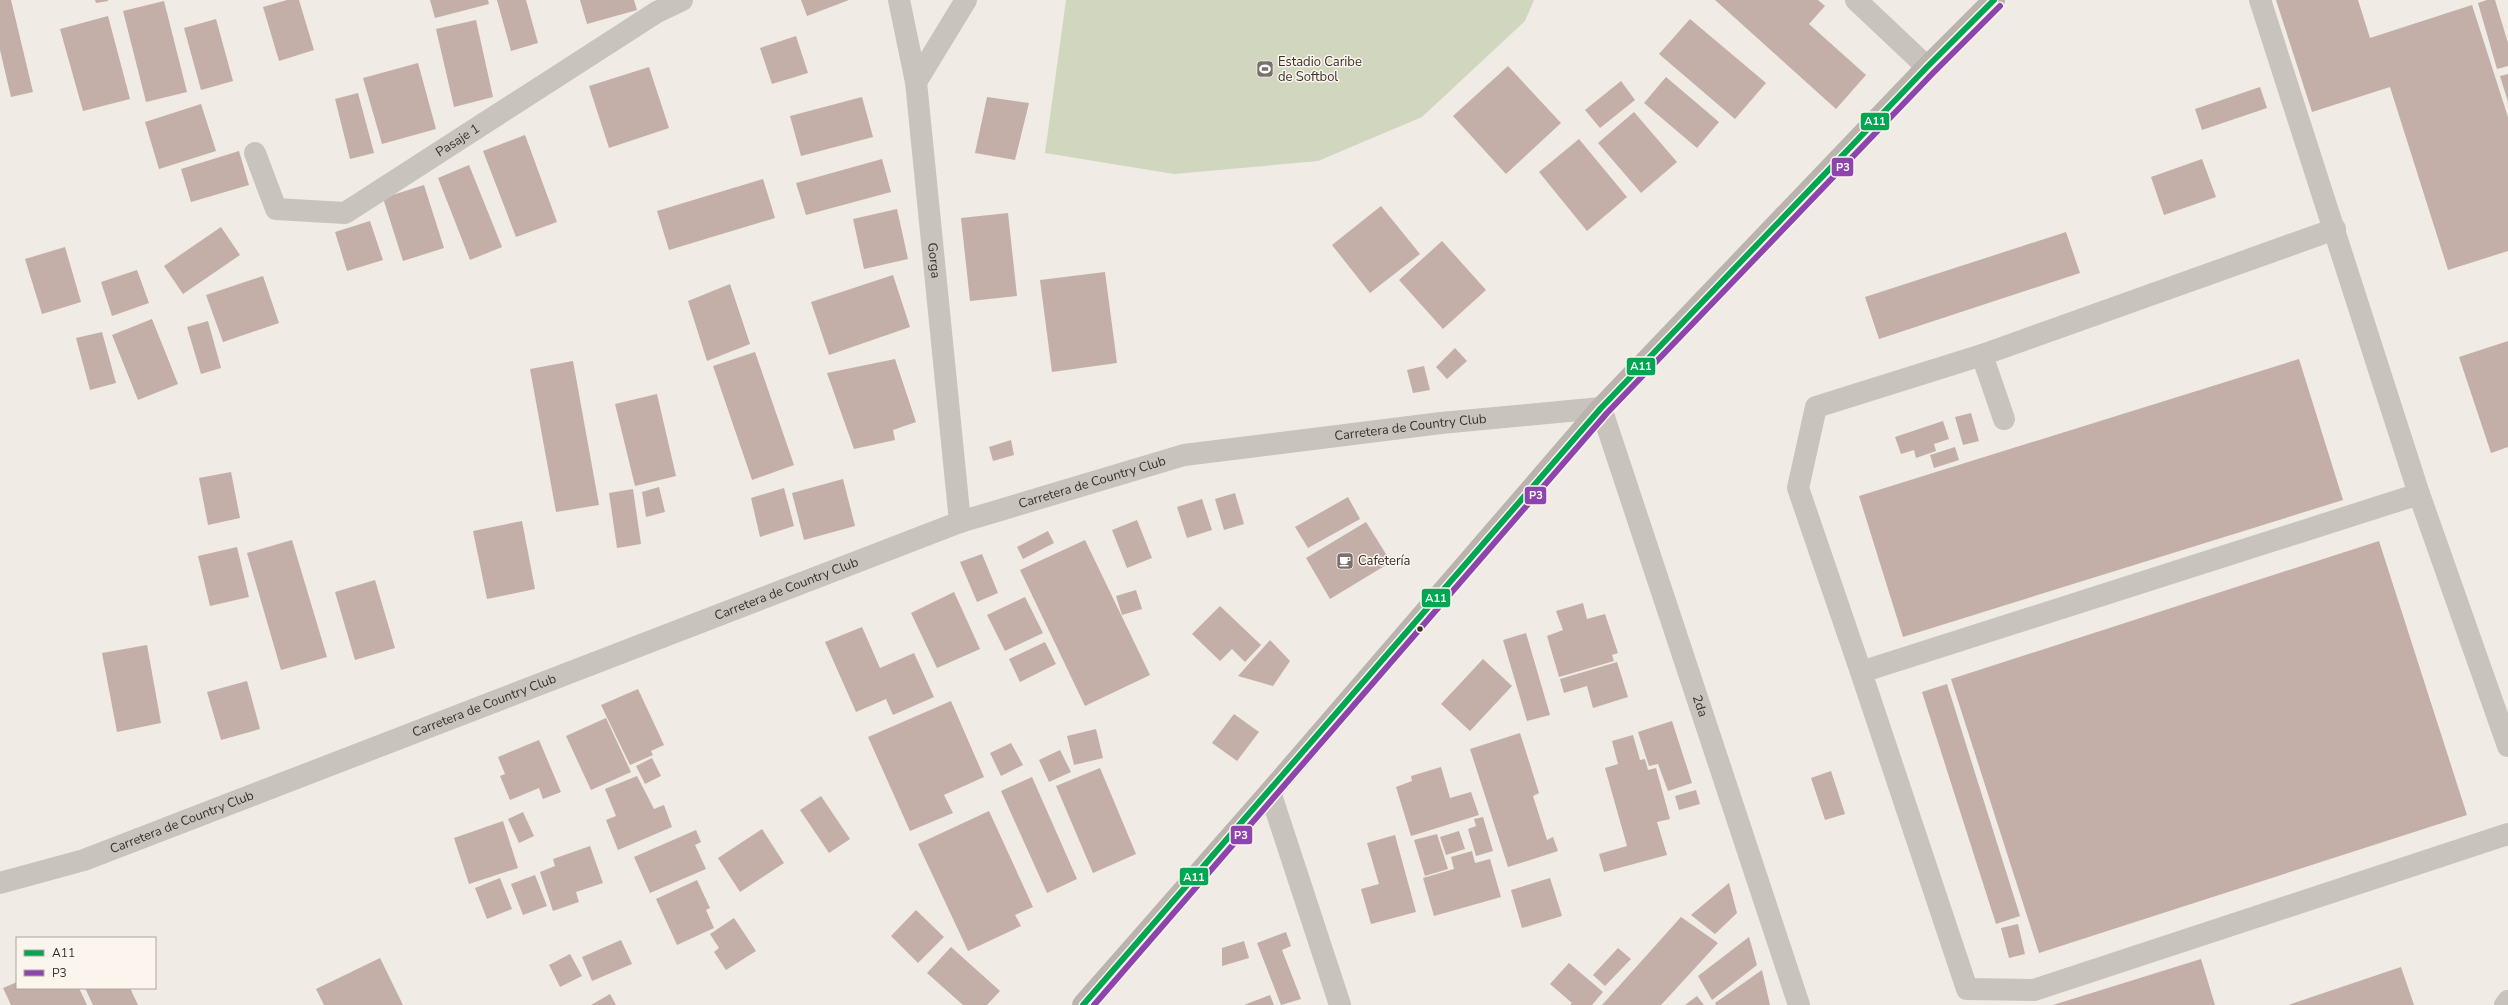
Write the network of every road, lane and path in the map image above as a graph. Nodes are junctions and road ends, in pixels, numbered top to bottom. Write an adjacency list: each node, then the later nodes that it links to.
1 (682, 0): 9 (street, Pasaje 1)
2 (900, 0): 8 (street, Gorga)
3 (966, 0): 8 (street)
4 (1856, 0): 7 (street)
5 (1994, 0): 7 (main road)
6 (2260, 0): 10 (street)
7 (1927, 67): 12 (main road)
8 (916, 82): 15 (street, Gorga)
9 (255, 153)
10 (2335, 229): 11 (street); 14 (street)
11 (1982, 355): 13 (street); 16 (street)
12 (1601, 408): 15 (street, Carretera de Country Club); 18 (main road); 24 (street, 2da)
13 (2004, 419)
14 (2419, 494): 16 (street); 17 (street)
15 (960, 522): 20 (street, Carretera de Country Club)
16 (1861, 672): 19 (street)
17 (2508, 746)
18 (1270, 792): 22 (main road); 23 (street)
19 (2508, 834)
20 (0, 883)
21 (2508, 1001): 25 (street)
22 (1083, 1005)
23 (1340, 1005)
24 (1800, 1005)
25 (2505, 1005)

